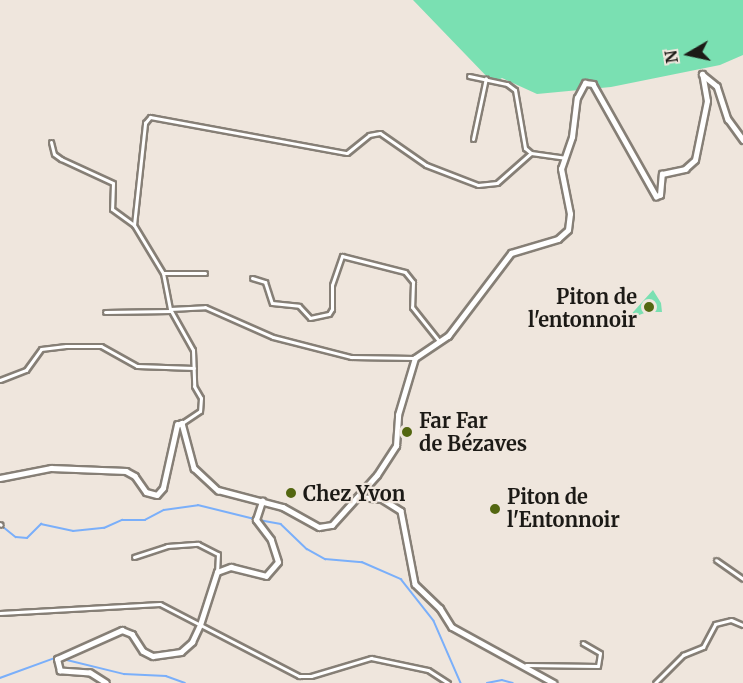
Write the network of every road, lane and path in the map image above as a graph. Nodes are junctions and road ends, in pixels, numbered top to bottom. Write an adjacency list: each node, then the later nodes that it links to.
1 (469, 75): 2 (street)
2 (486, 78): 3 (street); 6 (street)
3 (473, 139)
4 (743, 140): 7 (main road)
5 (51, 142): 8 (street)
6 (531, 153): 7 (street); 8 (street)
7 (565, 158): 14 (main road)
8 (134, 225): 9 (street)
9 (163, 273): 10 (street); 12 (street)
10 (205, 273)
11 (252, 278): 14 (street)
12 (171, 310): 13 (street); 15 (street); 16 (street)
13 (105, 312)
14 (440, 343): 15 (main road)
15 (415, 358): 20 (main road)
16 (194, 368): 17 (street); 18 (street)
17 (0, 380)
18 (182, 423): 19 (main road); 21 (main road)
19 (0, 478)
20 (358, 497): 21 (main road); 30 (main road)
21 (261, 503): 24 (main road)
22 (134, 557): 24 (street)
23 (716, 560): 25 (street)
24 (217, 572): 28 (main road)
25 (743, 579)
26 (0, 613): 28 (street)
27 (743, 625): 34 (street)
28 (200, 626): 31 (main road); 32 (street)
29 (583, 643): 30 (street)
30 (526, 665): 33 (main road)
31 (106, 683)
32 (448, 683)
33 (555, 683)
34 (655, 683)

